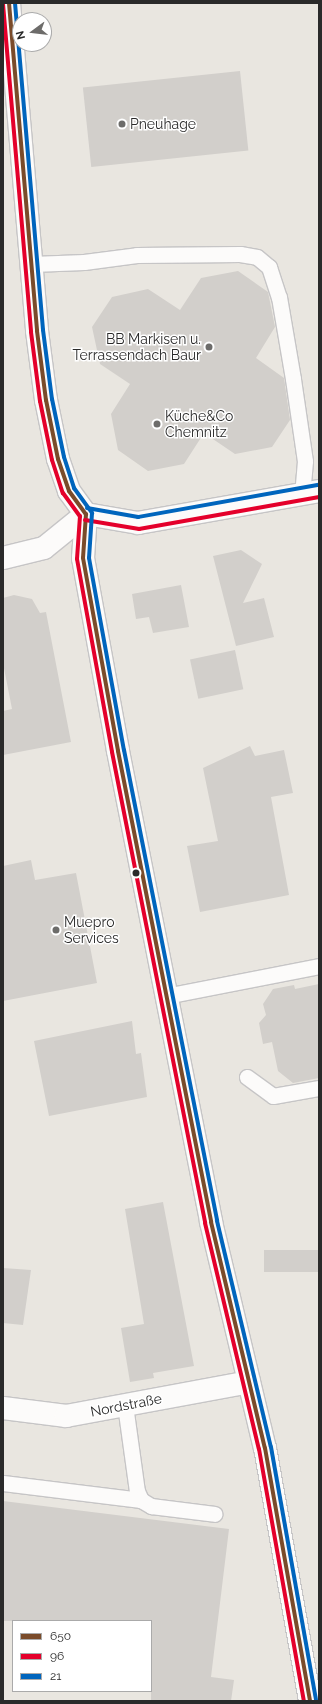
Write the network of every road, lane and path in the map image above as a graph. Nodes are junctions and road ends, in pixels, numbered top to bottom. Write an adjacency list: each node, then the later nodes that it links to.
1 (9, 3): 2 (street)
2 (32, 264): 3 (lane); 4 (street)
3 (310, 493): 4 (street)
4 (86, 514): 5 (street); 7 (street)
5 (3, 558)
6 (319, 966): 7 (lane)
7 (166, 996): 10 (street)
8 (248, 1077): 9 (lane)
9 (319, 1088)
10 (250, 1382): 11 (street, Nordstraße); 16 (street)
11 (125, 1405): 12 (street, Nordstraße); 14 (lane)
12 (3, 1408)
13 (3, 1483): 14 (lane)
14 (141, 1500): 15 (lane)
15 (215, 1514)
16 (310, 1701)

